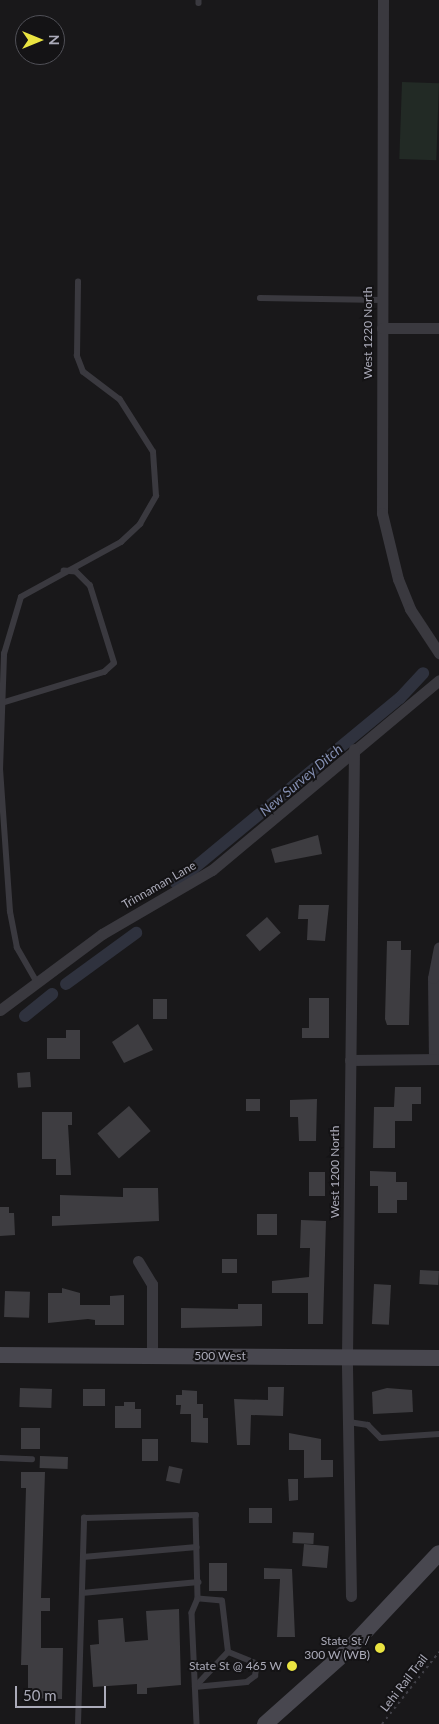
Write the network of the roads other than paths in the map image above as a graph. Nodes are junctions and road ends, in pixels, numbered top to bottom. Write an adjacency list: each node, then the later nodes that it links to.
1 (383, 0): 4 (street, West 1220 North)
2 (78, 282): 7 (lane)
3 (260, 298): 4 (lane)
4 (382, 300): 5 (street, West 1220 North)
5 (382, 328): 6 (street); 8 (street, West 1220 North)
6 (439, 328)
7 (64, 571): 10 (lane); 10 (lane)
8 (439, 653)
9 (439, 680): 11 (street, Trinnaman Lane)
10 (2, 703): 13 (lane)
11 (354, 749): 13 (street, Trinnaman Lane); 16 (street, West 1200 North)
12 (439, 948): 15 (street)
13 (36, 982): 14 (street, Trinnaman Lane)
14 (0, 1010)
15 (436, 1059): 16 (street)
16 (350, 1060): 20 (street, West 1200 North)
17 (138, 1261): 19 (street)
18 (0, 1354): 19 (main road, 500 West)
19 (152, 1356): 20 (main road, 500 West)
20 (348, 1357): 21 (main road, 500 West); 22 (street, West 1200 North)
21 (439, 1358)
22 (349, 1422): 23 (lane); 31 (street, West 1200 North)
23 (439, 1434)
24 (0, 1458): 25 (lane)
25 (32, 1459)
26 (197, 1547): 28 (lane); 28 (lane); 29 (lane)
27 (439, 1553): 37 (main road)
28 (83, 1557): 30 (lane)
29 (198, 1582): 30 (lane); 32 (lane)
30 (82, 1593): 35 (lane)
31 (351, 1596)
32 (198, 1599): 33 (lane); 34 (lane)
33 (228, 1652): 34 (lane); 34 (lane)
34 (196, 1687): 36 (lane)
35 (78, 1724)
36 (197, 1724)
37 (265, 1724)

